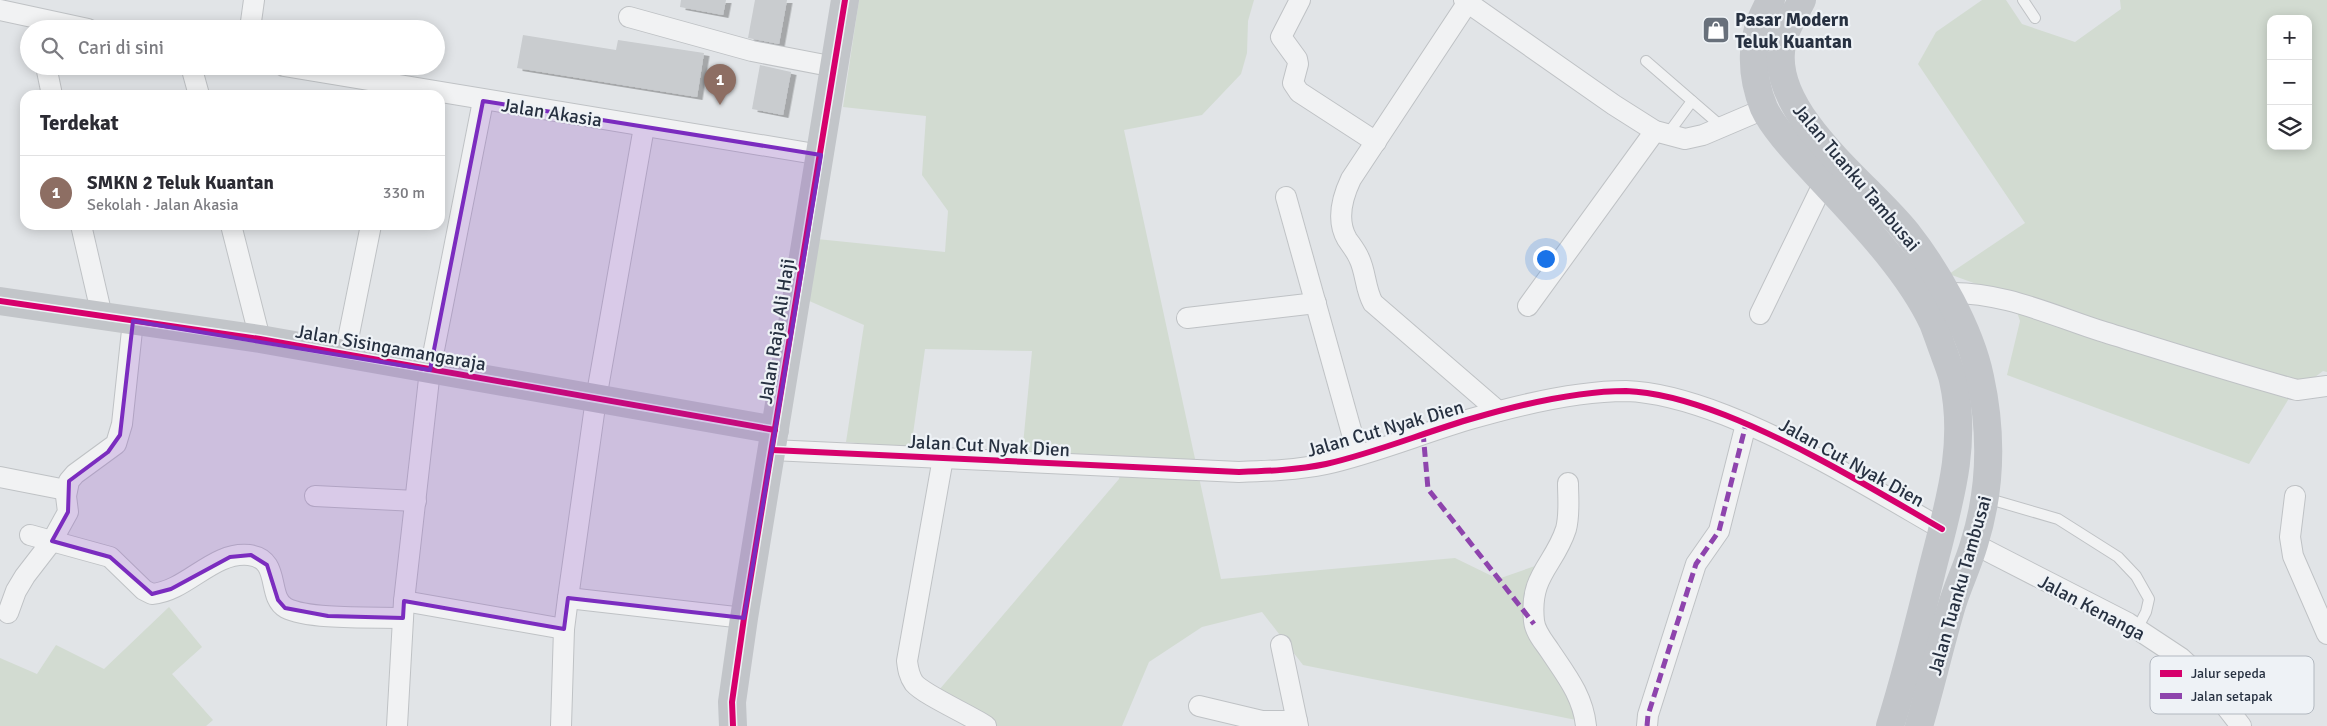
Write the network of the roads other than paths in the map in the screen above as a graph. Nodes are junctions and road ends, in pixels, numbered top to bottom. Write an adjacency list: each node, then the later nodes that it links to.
1 (254, 0): 12 (street)
2 (845, 0): 14 (main road, Jalan Raja Ali Haji)
3 (1300, 0): 28 (street)
4 (1771, 0): 24 (main road, Jalan Tuanku Tambusai)
5 (1802, 0): 35 (main road, Jalan Tuanku Tambusai)
6 (2023, 0): 10 (lane)
7 (1466, 1): 27 (street); 28 (street)
8 (0, 10): 11 (street)
9 (629, 17): 14 (street)
10 (2035, 18)
11 (28, 20)
12 (251, 20)
13 (1646, 61): 23 (lane)
14 (834, 67): 29 (main road, Jalan Raja Ali Haji)
15 (48, 75): 18 (street)
16 (193, 75): 19 (street)
17 (326, 75): 20 (street, Jalan Akasia)
18 (51, 90)
19 (198, 90)
20 (397, 90)
21 (445, 96): 22 (street, Jalan Akasia)
22 (484, 101): 25 (street, Jalan Akasia); 45 (street)
23 (1692, 101): 26 (lane); 27 (lane)
24 (1764, 109): 26 (street); 30 (main road, Jalan Tuanku Tambusai)
25 (644, 126): 29 (street, Jalan Akasia); 49 (street)
26 (1721, 126): 27 (street)
27 (1661, 133): 38 (street)
28 (1376, 142): 50 (street)
29 (821, 155): 52 (main road, Jalan Raja Ali Haji)
30 (1824, 182): 39 (street); 47 (main road, Jalan Tuanku Tambusai)
31 (1286, 197): 37 (street)
32 (82, 230): 40 (street)
33 (232, 230): 43 (street)
34 (370, 230): 44 (street)
35 (1947, 292): 46 (main road, Jalan Tuanku Tambusai); 48 (street)
36 (0, 301): 40 (main road, Jalan Sisingamangaraja)
37 (1316, 303): 41 (street); 53 (street)
38 (1528, 306)
39 (1760, 314)
40 (102, 316): 42 (main road, Jalan Sisingamangaraja)
41 (1187, 318)
42 (133, 321): 43 (main road, Jalan Sisingamangaraja); 57 (street)
43 (260, 339): 44 (main road, Jalan Sisingamangaraja)
44 (345, 354): 45 (main road, Jalan Sisingamangaraja)
45 (430, 370): 49 (main road, Jalan Sisingamangaraja); 61 (street)
46 (1980, 376): 47 (main road); 60 (main road, Jalan Tuanku Tambusai)
47 (1953, 380): 62 (main road, Jalan Tuanku Tambusai)
48 (2327, 386)
49 (596, 399): 52 (main road, Jalan Sisingamangaraja); 66 (street)
50 (1498, 411): 51 (street, Jalan Cut Nyak Dien); 53 (street, Jalan Cut Nyak Dien)
51 (1746, 424): 62 (street, Jalan Cut Nyak Dien); 85 (street)
52 (774, 440): 54 (street, Jalan Cut Nyak Dien); 69 (main road, Jalan Raja Ali Haji)
53 (1358, 454): 54 (street, Jalan Cut Nyak Dien)
54 (943, 458): 83 (street)
55 (0, 477): 57 (street)
56 (1568, 483): 84 (street)
57 (66, 490): 64 (street)
58 (315, 496): 61 (street)
59 (2294, 496): 72 (street)
60 (1986, 498): 65 (main road, Jalan Tuanku Tambusai); 71 (lane)
61 (416, 501): 67 (street)
62 (1942, 529): 75 (main road, Jalan Tuanku Tambusai)
63 (30, 536): 64 (street)
64 (52, 541): 67 (street); 68 (street)
65 (1974, 544): 71 (street, Jalan Kenanga); 76 (main road, Jalan Tuanku Tambusai)
66 (568, 598): 69 (street); 70 (street)
67 (404, 609): 70 (street); 80 (street)
68 (8, 613)
69 (744, 618): 82 (main road, Jalan Raja Ali Haji)
70 (564, 629): 81 (street)
71 (2137, 629): 74 (street, Jalan Kenanga)
72 (2327, 634)
73 (1281, 645): 79 (street)
74 (2178, 656)
75 (1906, 673): 76 (main road); 86 (main road, Jalan Tuanku Tambusai)
76 (1932, 681): 87 (main road, Jalan Tuanku Tambusai)
77 (1199, 706): 79 (street)
78 (2232, 714): 88 (street, Jalan Kenanga)
79 (1298, 723)
80 (397, 726)
81 (561, 726)
82 (733, 726)
83 (986, 726)
84 (1586, 726)
85 (1647, 726)
86 (1890, 726)
87 (1919, 726)
88 (2241, 726)

